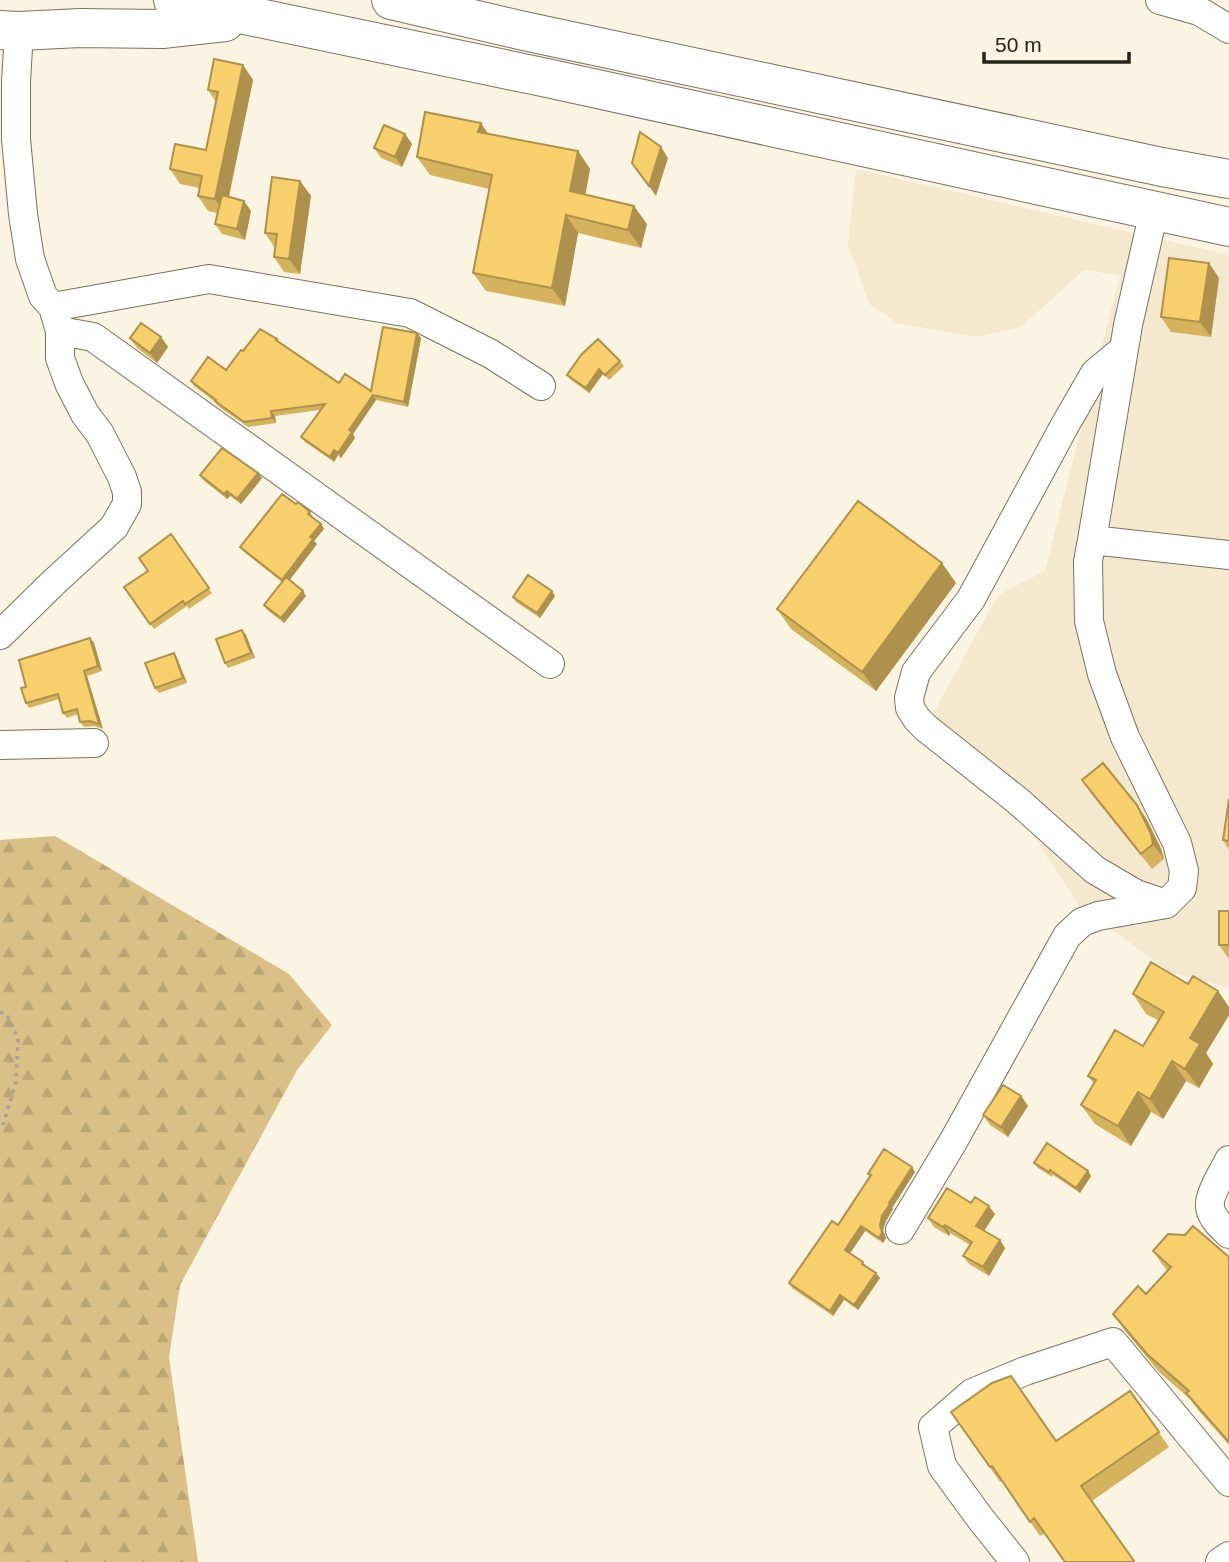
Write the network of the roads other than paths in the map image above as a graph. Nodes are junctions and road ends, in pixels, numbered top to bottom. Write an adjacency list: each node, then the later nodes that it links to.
1 (173, 0): 6 (highway)
2 (391, 0): 9 (highway)
3 (1160, 0): 4 (street)
4 (1198, 5): 7 (street)
5 (85, 14): 6 (highway); 8 (highway)
6 (261, 19): 10 (highway)
7 (1229, 29)
8 (9, 31): 12 (street)
9 (1229, 179)
10 (1154, 211): 11 (highway); 13 (street)
11 (1229, 227)
12 (57, 319): 14 (street); 17 (street); 18 (street)
13 (1124, 349): 15 (street); 21 (street)
14 (541, 386)
15 (1092, 540): 16 (street); 21 (street)
16 (1229, 555)
17 (0, 635)
18 (550, 664)
19 (94, 743): 20 (street)
20 (0, 745)
21 (1166, 904): 23 (street)
22 (1229, 1160): 24 (street)
23 (900, 1230)
24 (1229, 1234)
25 (1229, 1482): 27 (street)
26 (1229, 1556): 28 (street)
27 (1015, 1562)
28 (1220, 1562)

